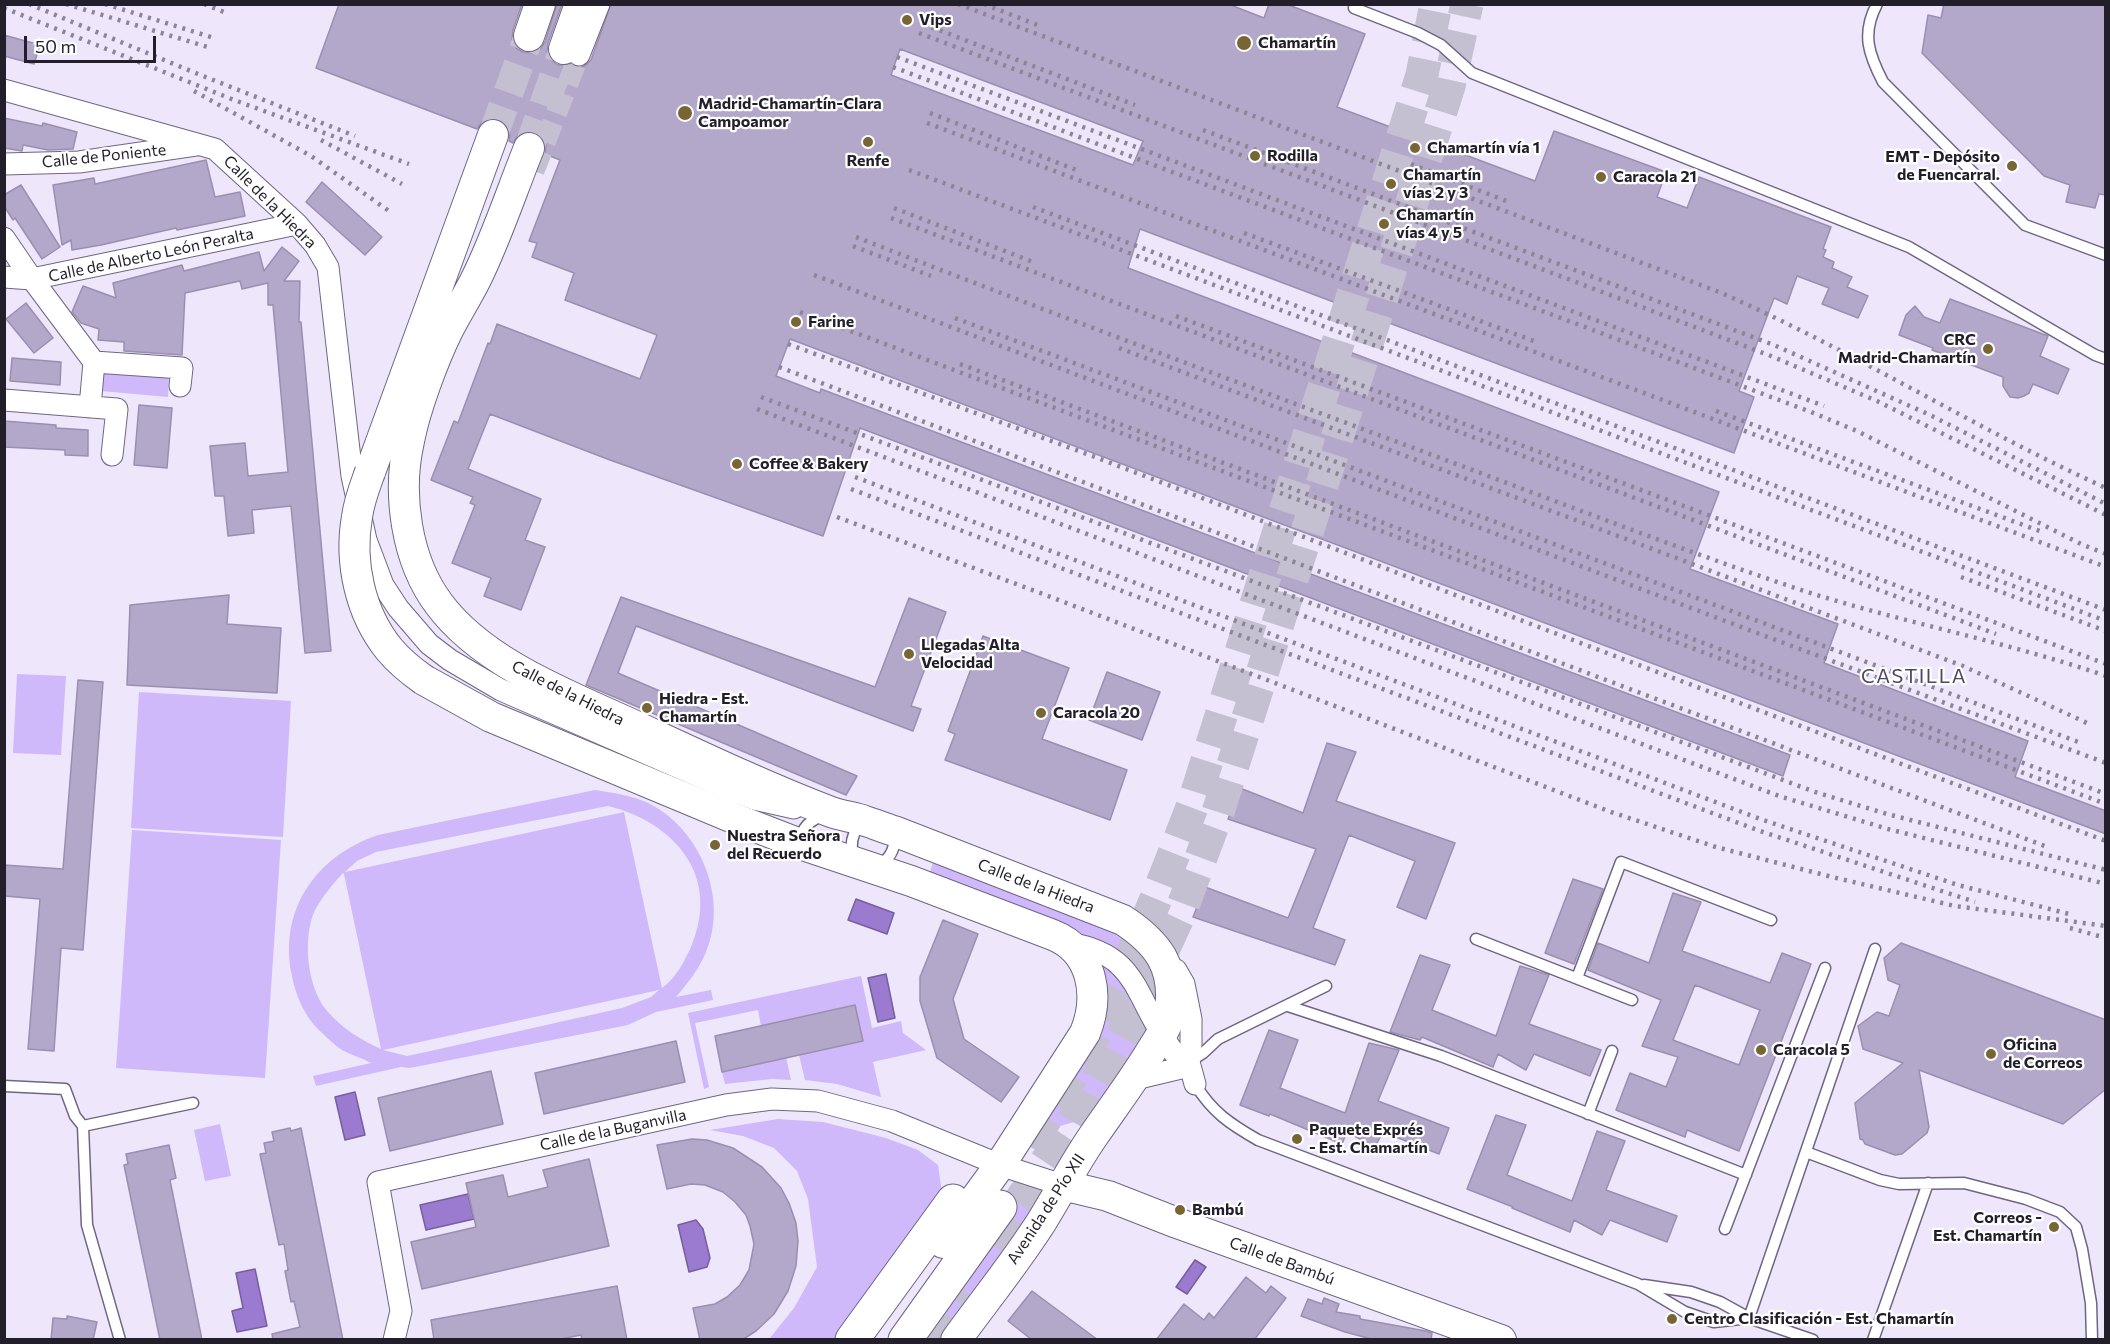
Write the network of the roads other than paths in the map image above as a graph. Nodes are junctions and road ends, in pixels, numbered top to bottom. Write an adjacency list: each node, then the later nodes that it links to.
1 (540, 4): 6 (main road)
2 (580, 4): 7 (main road)
3 (599, 4): 7 (street)
4 (1877, 4): 16 (lane)
5 (1354, 8): 21 (lane)
6 (528, 36)
7 (572, 52)
8 (4, 90): 10 (street, Calle de la Hiedra)
9 (493, 135): 13 (main road, Calle de la Hiedra)
10 (202, 144): 12 (street, Calle de Poniente); 14 (street, Calle de la Hiedra)
11 (528, 148): 18 (main road, Calle de la Hiedra)
12 (4, 164)
13 (468, 206): 18 (main road, Calle de la Hiedra); 20 (main road, Calle de la Hiedra)
14 (297, 224): 19 (street, Calle de Alberto León Peralta); 27 (street, Calle de la Hiedra)
15 (4, 238): 19 (street)
16 (2106, 255)
17 (4, 277): 19 (street, Calle de Alberto León Peralta)
18 (477, 277): 20 (main road, Calle de la Hiedra)
19 (32, 279): 22 (street)
20 (436, 327): 28 (main road, Calle de la Hiedra); 29 (main road, Calle de la Hiedra, bridge)
21 (2106, 359)
22 (94, 362): 23 (street); 25 (street)
23 (180, 387)
24 (4, 400): 25 (street)
25 (90, 407): 26 (street)
26 (112, 455)
27 (770, 803): 28 (street, Calle de la Hiedra); 29 (lane)
28 (833, 813): 30 (main road, Calle de la Hiedra); 32 (lane)
29 (724, 814): 32 (main road, Calle de la Hiedra)
30 (865, 820): 31 (main road, Calle de la Hiedra); 33 (lane)
31 (894, 831): 33 (lane); 38 (main road, Calle de la Hiedra)
32 (800, 844): 33 (main road, Calle de la Hiedra)
33 (864, 866): 36 (main road, Calle de la Hiedra)
34 (1771, 920): 40 (lane)
35 (1476, 939): 40 (lane)
36 (1069, 943): 44 (street, Calle de la Hiedra); 54 (main road)
37 (1875, 949): 53 (lane)
38 (1164, 960): 44 (main road, Calle de la Hiedra); 46 (street, Calle de la Hiedra)
39 (1825, 968): 55 (lane)
40 (1577, 978): 42 (lane)
41 (1326, 986): 43 (lane)
42 (1632, 1000)
43 (1288, 1006): 46 (lane); 51 (lane)
44 (1162, 1035): 46 (street, Calle de la Hiedra); 47 (main road, Calle de la Hiedra)
45 (1612, 1051): 51 (lane)
46 (1189, 1062): 47 (street); 48 (street, Calle de la Hiedra)
47 (1135, 1079): 57 (main road, Avenida de Pío XII)
48 (1195, 1084): 61 (lane)
49 (4, 1086): 52 (lane)
50 (194, 1103): 52 (lane)
51 (1588, 1114): 55 (lane)
52 (83, 1126): 64 (lane)
53 (1806, 1152): 56 (lane); 62 (lane)
54 (1000, 1165): 57 (street); 65 (street, Calle de la Buganvilla); 67 (main road)
55 (1746, 1175): 60 (lane)
56 (1928, 1183): 71 (lane); 72 (lane)
57 (1062, 1185): 63 (main road, Calle de Bambú); 69 (main road, Avenida de Pío XII)
58 (952, 1201): 66 (main road)
59 (1000, 1207): 68 (main road)
60 (1725, 1229)
61 (1638, 1284): 62 (lane); 62 (lane)
62 (1749, 1318): 70 (lane)
63 (1487, 1337)
64 (120, 1340)
65 (394, 1340)
66 (852, 1340)
67 (872, 1340)
68 (904, 1340)
69 (956, 1340)
70 (1813, 1340)
71 (1873, 1340)
72 (2092, 1340)

